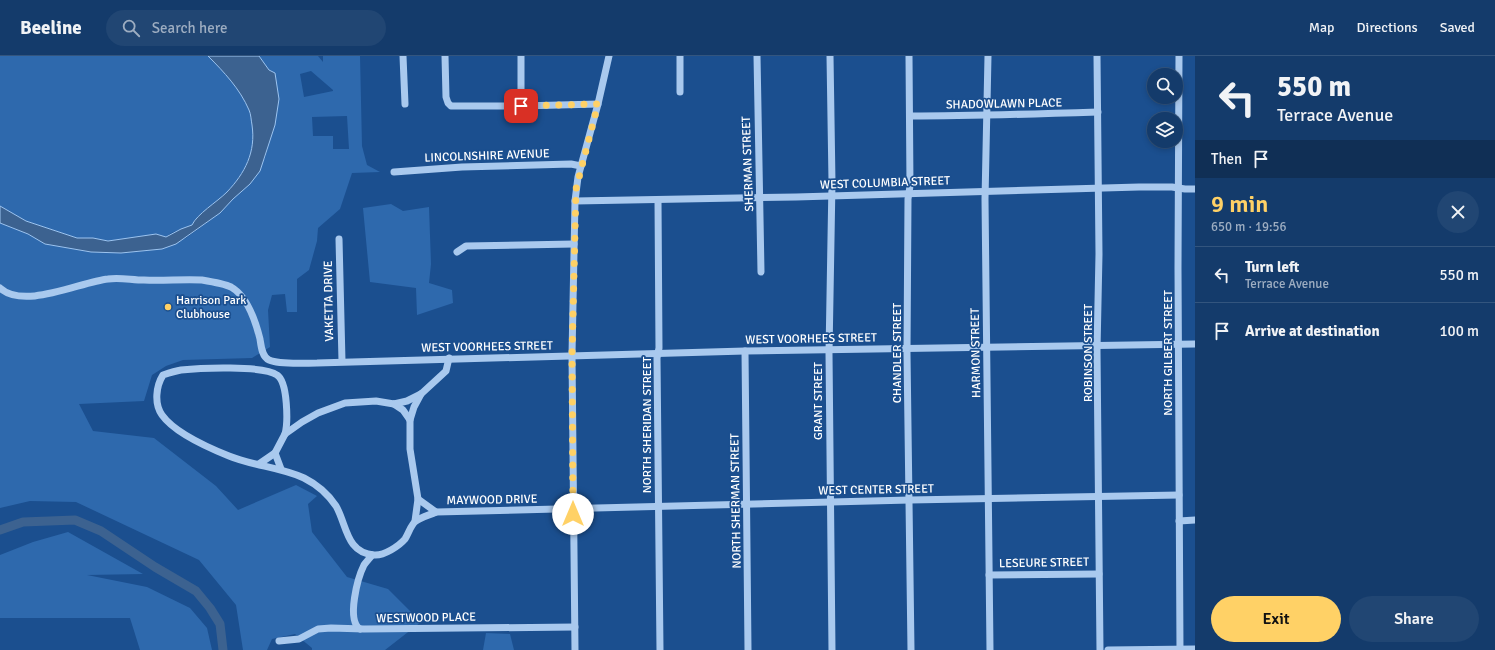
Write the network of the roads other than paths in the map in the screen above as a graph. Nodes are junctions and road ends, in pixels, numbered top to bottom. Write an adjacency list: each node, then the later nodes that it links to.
1 (404, 56): 13 (street)
2 (445, 56): 15 (street)
3 (520, 56): 15 (street)
4 (609, 56): 14 (street)
5 (680, 56): 12 (street)
6 (757, 56): 27 (street, SHERMAN STREET)
7 (830, 56): 26 (street, GRANT STREET)
8 (909, 56): 17 (street, CHANDLER STREET)
9 (988, 56): 18 (street, HARMON STREET)
10 (1097, 56): 16 (street, ROBINSON STREET)
11 (1179, 56): 22 (street, NORTH GILBERT STREET)
12 (680, 92)
13 (405, 104)
14 (598, 104): 15 (street); 19 (street)
15 (521, 106)
16 (1098, 112): 18 (street, SHADOWLAWN PLACE); 21 (street, ROBINSON STREET)
17 (910, 116): 18 (street, SHADOWLAWN PLACE); 25 (street, CHANDLER STREET)
18 (987, 116): 24 (street, HARMON STREET)
19 (581, 166): 20 (street, LINCOLNSHIRE AVENUE); 29 (street)
20 (394, 172)
21 (1099, 188): 22 (street, WEST COLUMBIA STREET); 24 (street, WEST COLUMBIA STREET); 37 (street, ROBINSON STREET)
22 (1178, 188): 23 (street, WEST COLUMBIA STREET); 35 (street, NORTH GILBERT STREET)
23 (1195, 190)
24 (986, 191): 25 (street, WEST COLUMBIA STREET); 38 (street, HARMON STREET)
25 (909, 193): 26 (street, WEST COLUMBIA STREET); 39 (street, CHANDLER STREET)
26 (831, 195): 27 (street, WEST COLUMBIA STREET); 40 (street, GRANT STREET)
27 (760, 197): 28 (street, WEST COLUMBIA STREET); 33 (street, SHERMAN STREET)
28 (658, 200): 29 (street, WEST COLUMBIA STREET); 42 (street, NORTH SHERIDAN STREET)
29 (575, 201): 31 (street)
30 (339, 239): 45 (street, VAKETTA DRIVE)
31 (574, 244): 32 (street); 43 (street)
32 (457, 252)
33 (761, 272)
34 (0, 288): 45 (street, WEST VOORHEES STREET)
35 (1179, 344): 36 (street, WEST VOORHEES STREET); 37 (street, WEST VOORHEES STREET); 53 (street, NORTH GILBERT STREET)
36 (1195, 344)
37 (1098, 345): 38 (street, WEST VOORHEES STREET); 54 (street, ROBINSON STREET)
38 (986, 347): 39 (street, WEST VOORHEES STREET); 55 (street, HARMON STREET)
39 (908, 348): 40 (street, WEST VOORHEES STREET); 57 (street, CHANDLER STREET)
40 (829, 349): 41 (street, WEST VOORHEES STREET); 58 (street, GRANT STREET)
41 (745, 351): 42 (street, WEST VOORHEES STREET); 59 (street, NORTH SHERMAN STREET)
42 (658, 353): 43 (street, WEST VOORHEES STREET); 60 (street, NORTH SHERIDAN STREET)
43 (572, 355): 44 (street, WEST VOORHEES STREET); 61 (street)
44 (449, 358): 45 (street, WEST VOORHEES STREET); 46 (street)
45 (342, 361)
46 (421, 394): 47 (street); 48 (street)
47 (394, 404): 48 (street); 49 (street)
48 (410, 420): 56 (street)
49 (285, 434): 50 (street); 51 (street)
50 (275, 453): 51 (street); 52 (street)
51 (259, 464): 52 (street)
52 (281, 469): 66 (street)
53 (1180, 495): 54 (street, WEST CENTER STREET); 65 (street, NORTH GILBERT STREET)
54 (1099, 496): 55 (street, WEST CENTER STREET); 69 (street, ROBINSON STREET)
55 (988, 498): 57 (street, WEST CENTER STREET); 70 (street, HARMON STREET)
56 (418, 499): 62 (street, MAYWOOD DRIVE); 64 (street)
57 (910, 500): 58 (street, WEST CENTER STREET); 79 (street, CHANDLER STREET)
58 (830, 502): 59 (street, WEST CENTER STREET); 78 (street, GRANT STREET)
59 (747, 504): 60 (street, WEST CENTER STREET); 77 (street, NORTH SHERMAN STREET)
60 (658, 507): 61 (street, WEST CENTER STREET); 76 (street, NORTH SHERIDAN STREET)
61 (573, 509): 62 (street, MAYWOOD DRIVE); 71 (street)
62 (436, 512): 64 (street, MAYWOOD DRIVE)
63 (1195, 520): 65 (street)
64 (415, 521): 67 (street)
65 (1179, 521): 83 (street, NORTH GILBERT STREET)
66 (360, 551): 67 (street); 68 (street)
67 (372, 555): 68 (street)
68 (364, 565): 72 (street)
69 (1099, 574): 70 (street, LESEURE STREET); 81 (street, ROBINSON STREET)
70 (989, 575): 80 (street, HARMON STREET)
71 (575, 627): 72 (street, WESTWOOD PLACE); 75 (street)
72 (360, 629): 73 (street, WESTWOOD PLACE)
73 (279, 641)
74 (1195, 649): 83 (street)
75 (576, 650)
76 (660, 650)
77 (748, 650)
78 (832, 650)
79 (911, 650)
80 (990, 650)
81 (1100, 650)
82 (1108, 650): 83 (street)
83 (1180, 650)

